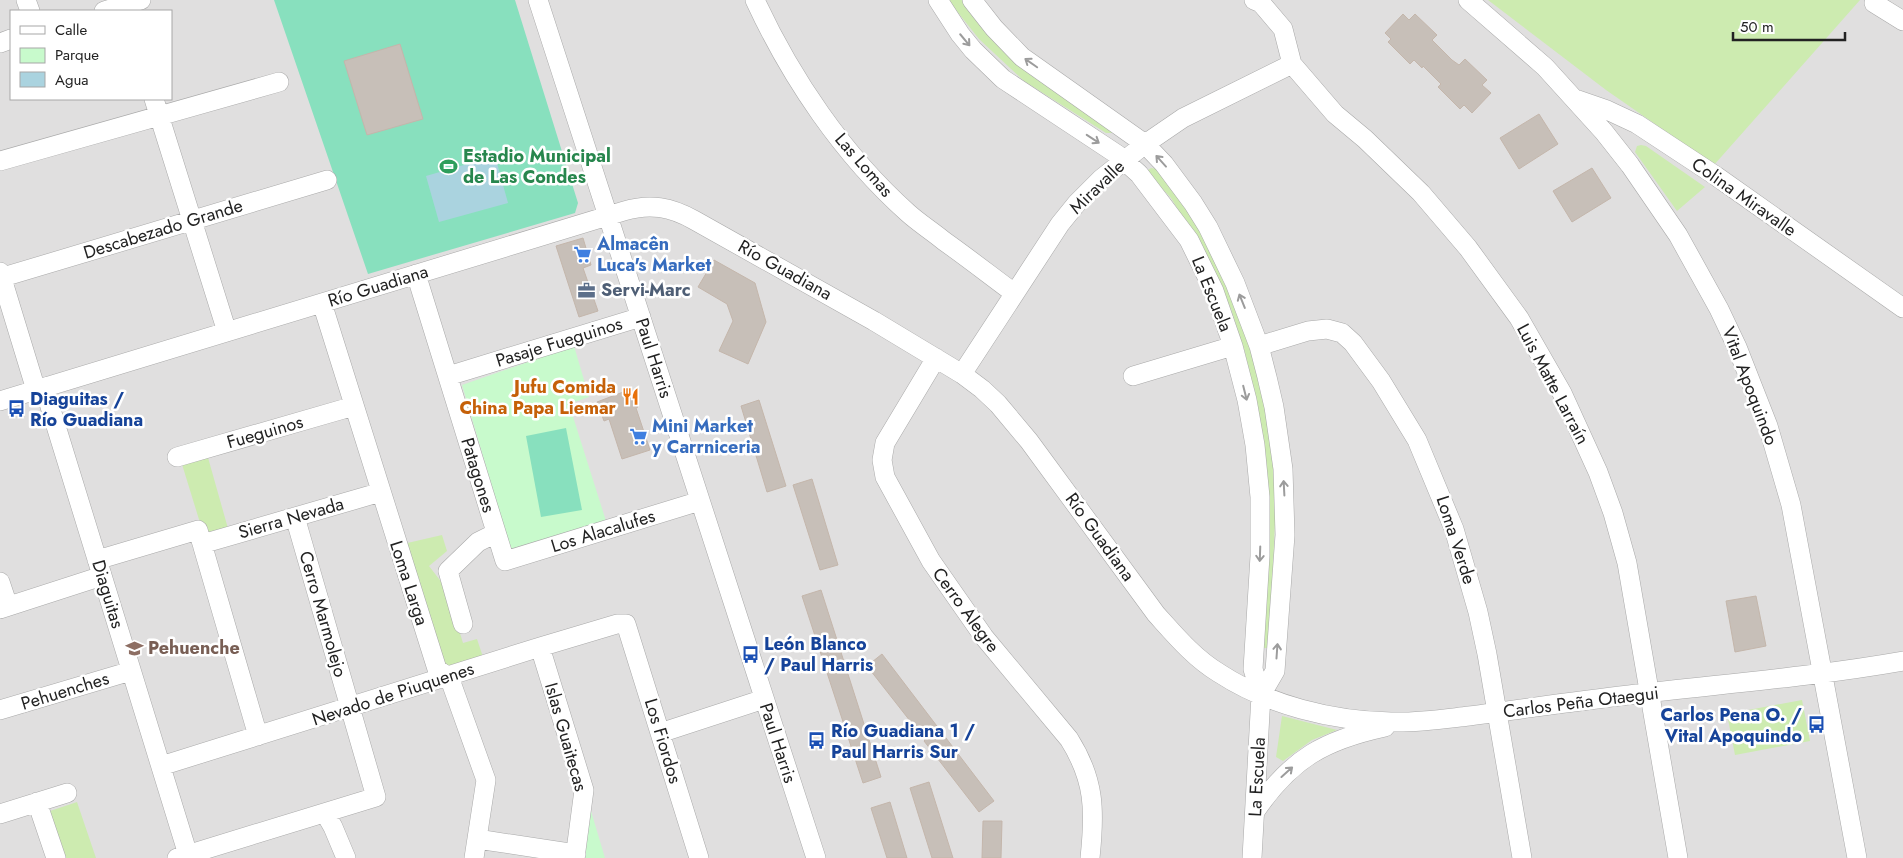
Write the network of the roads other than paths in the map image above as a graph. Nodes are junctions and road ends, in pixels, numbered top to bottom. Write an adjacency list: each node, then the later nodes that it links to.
1 (538, 0): 19 (street, Paul Harris)
2 (755, 0): 23 (street, Las Lomas)
3 (938, 0): 16 (street, La Escuela, one-way to 16)
4 (972, 0): 15 (street, La Escuela, one-way to 4)
5 (1254, 0): 11 (street, Luis Matte Larraín)
6 (1468, 0): 13 (street, Vital Apoquindo)
7 (1874, 3): 10 (street)
8 (131, 5): 9 (street)
9 (108, 10)
10 (1903, 21)
11 (1292, 64): 15 (street, Miravalle); 54 (street, Luis Matte Larraín)
12 (279, 82): 14 (street)
13 (1577, 100): 25 (street, Colina Miravalle); 52 (street, Vital Apoquindo)
14 (157, 108): 17 (street); 20 (street)
15 (1145, 144): 16 (street, Miravalle); 29 (street, La Escuela, one-way to 15)
16 (1124, 160): 23 (street, Miravalle); 28 (street, La Escuela)
17 (0, 161)
18 (327, 180): 20 (street, Descabezado Grande)
19 (608, 216): 21 (street, Río Guadiana); 26 (street, Paul Harris); 30 (street, Río Guadiana)
20 (192, 221): 22 (street, Descabezado Grande); 27 (street)
21 (416, 274): 24 (street, Río Guadiana); 32 (street, Patagones)
22 (1, 276): 34 (street, Diaguitas)
23 (1014, 294): 31 (street, Miravalle)
24 (322, 303): 27 (street, Río Guadiana); 36 (street, Loma Larga)
25 (1903, 308)
26 (641, 317): 32 (street, Pasaje Fueguinos); 39 (street, Paul Harris)
27 (227, 332): 34 (street, Río Guadiana)
28 (1233, 346): 33 (street); 55 (street, La Escuela, one-way to 55)
29 (1259, 346): 55 (street, La Escuela, one-way to 29); 59 (street, Loma Verde)
30 (936, 358): 31 (street, Río Guadiana); 77 (street, Cerro Alegre)
31 (962, 374): 55 (street, Río Guadiana)
32 (448, 376): 41 (street, Patagones)
33 (1133, 376)
34 (40, 388): 35 (street, Río Guadiana); 44 (street, Diaguitas)
35 (0, 401)
36 (354, 406): 37 (street, Fueguinos); 38 (street, Loma Larga)
37 (177, 457)
38 (381, 492): 40 (street, Sierra Nevada); 53 (street, Loma Larga)
39 (700, 501): 43 (street, Los Alacalufes); 56 (street, Paul Harris)
40 (295, 517): 42 (street, Sierra Nevada); 57 (street, Cerro Marmolejo)
41 (496, 533): 43 (street, Patagones); 47 (street)
42 (200, 537): 44 (street, Sierra Nevada); 62 (street)
43 (505, 561)
44 (100, 568): 46 (street, Sierra Nevada); 51 (street, Diaguitas)
45 (0, 582): 46 (street)
46 (4, 607)
47 (463, 624)
48 (626, 624): 49 (street, Nevado de Piuquenes); 61 (street, Los Fiordos)
49 (540, 646): 53 (street, Nevado de Piuquenes); 70 (street, Islas Guaitecas)
50 (1903, 661): 52 (street, Carlos Peña Otaegui)
51 (131, 671): 58 (street, Pehuenches); 63 (street, Diaguitas)
52 (1821, 674): 54 (street, Carlos Peña Otaegui); 81 (street, Vital Apoquindo)
53 (448, 677): 57 (street, Nevado de Piuquenes); 69 (street, Loma Larga)
54 (1648, 692): 59 (street, Carlos Peña Otaegui); 80 (street, Luis Matte Larraín)
55 (1261, 696): 60 (street, Carlos Peña Otaegui); 66 (street, La Escuela)
56 (764, 699): 61 (street); 76 (street, Paul Harris)
57 (350, 708): 62 (street, Nevado de Piuquenes); 67 (street, Cerro Marmolejo)
58 (0, 710)
59 (1496, 712): 60 (street, Carlos Peña Otaegui); 79 (street, Loma Verde)
60 (1414, 722): 66 (street, one-way to 60)
61 (660, 733): 75 (street, Los Fiordos)
62 (258, 736): 63 (street, Nevado de Piuquenes)
63 (161, 766): 71 (street, Diaguitas)
64 (67, 793): 65 (street)
65 (37, 802): 68 (street); 72 (street)
66 (1256, 810): 78 (street, La Escuela)
67 (324, 813): 71 (street); 73 (street)
68 (0, 814)
69 (477, 839): 70 (street); 74 (street, Loma Larga)
70 (575, 856)
71 (185, 857)
72 (56, 858)
73 (346, 858)
74 (474, 858)
75 (699, 858)
76 (816, 858)
77 (1090, 858)
78 (1252, 858)
79 (1522, 858)
80 (1678, 858)
81 (1856, 858)

